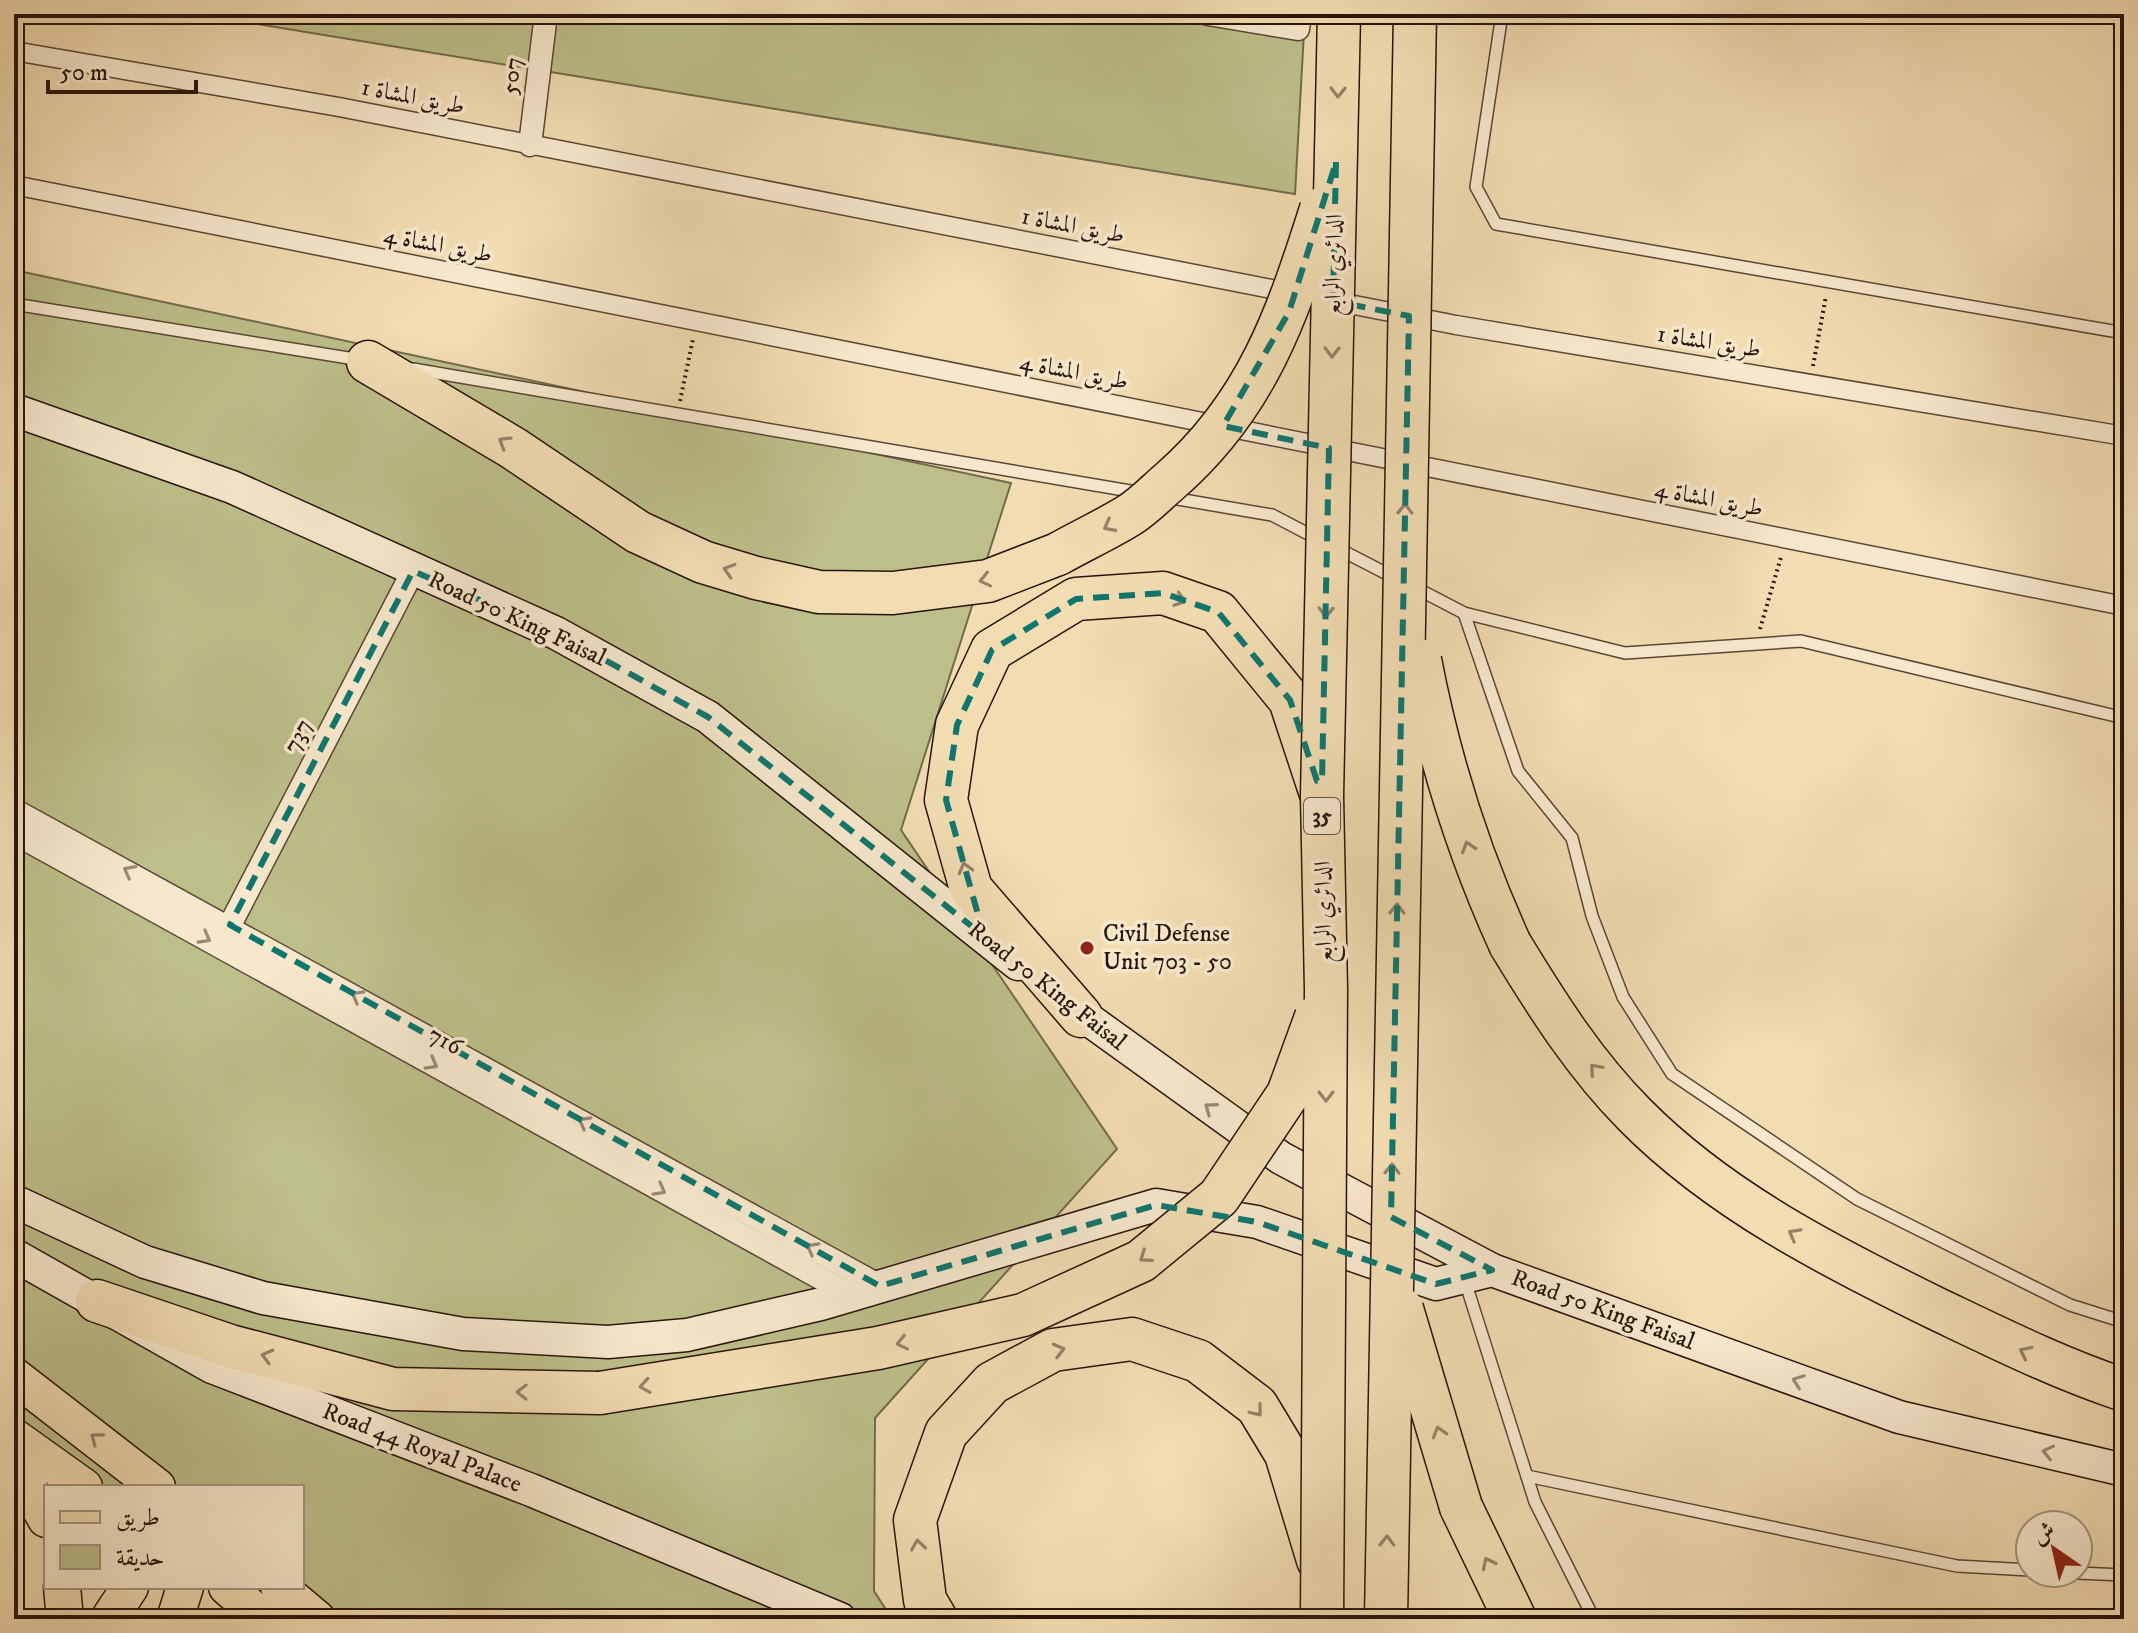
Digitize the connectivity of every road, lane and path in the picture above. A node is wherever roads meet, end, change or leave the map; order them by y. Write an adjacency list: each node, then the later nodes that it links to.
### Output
1 (546, 14): 8 (street, 507)
2 (1208, 14): 3 (street)
3 (1300, 14)
4 (1339, 14): 9 (highway, الدائري الرابع / 35, one-way to 9, bridge)
5 (1415, 14): 22 (highway, one-way to 5, bridge)
6 (1502, 14): 11 (lane)
7 (14, 51): 8 (street, طريق المشاة 1)
8 (530, 145): 16 (street, طريق المشاة 1)
9 (1336, 162): 15 (highway, one-way to 15, bridge); 27 (highway, الدائري الرابع / 35, one-way to 27, bridge)
10 (14, 185): 13 (street, طريق المشاة 4)
11 (1829, 281): 14 (lane); 16 (path)
12 (14, 304): 15 (lane)
13 (697, 321): 18 (path); 20 (street, طريق المشاة 4)
14 (2124, 333)
15 (368, 362): 18 (lane)
16 (1809, 383): 19 (street, طريق المشاة 1)
17 (14, 410): 21 (main road, Road 50 King Faisal)
18 (677, 414): 24 (lane)
19 (2124, 436)
20 (1786, 539): 23 (street, طريق المشاة 4); 25 (path)
21 (413, 571): 30 (street, 737); 32 (main road, Road 50 King Faisal)
22 (1404, 572): 35 (highway, one-way to 22, bridge); 41 (highway, one-way to 22, bridge)
23 (2124, 606)
24 (1464, 613): 25 (lane); 39 (lane)
25 (1756, 644): 26 (lane)
26 (2124, 718)
27 (1322, 796): 31 (highway, الدائري الرابع / 35, bridge); 32 (highway, one-way to 27)
28 (14, 810): 30 (street, one-way to 28)
29 (14, 833): 37 (street, 716, one-way to 37)
30 (230, 925): 37 (street, one-way to 30)
31 (1326, 990): 38 (highway, one-way to 38, bridge); 50 (highway, الدائري الرابع / 35, one-way to 50, bridge)
32 (1081, 1016): 36 (main road, Road 50 King Faisal, one-way to 32)
33 (14, 1201): 37 (main road)
34 (14, 1255): 38 (main road, Road 44 Royal Palace)
35 (1390, 1268): 66 (highway, one-way to 35, bridge); 67 (highway, one-way to 35, bridge)
36 (1478, 1273): 37 (main road); 44 (main road, Road 50 King Faisal, one-way to 36); 45 (lane)
37 (865, 1290)
38 (97, 1301): 63 (main road, Road 44 Royal Palace)
39 (2124, 1322)
40 (14, 1376): 47 (main road, one-way to 40)
41 (2124, 1390)
42 (14, 1437): 46 (main road)
43 (14, 1461): 48 (main road)
44 (2124, 1470)
45 (1527, 1476): 49 (lane); 68 (lane)
46 (81, 1485)
47 (154, 1485)
48 (44, 1515)
49 (2014, 1569)
50 (1323, 1573): 64 (highway, one-way to 50, bridge); 65 (highway, الدائري الرابع / 35, bridge)
51 (2094, 1574): 52 (lane)
52 (2124, 1575)
53 (62, 1589): 58 (main road)
54 (129, 1589): 59 (main road)
55 (184, 1589): 60 (main road)
56 (229, 1589): 61 (main road)
57 (281, 1589): 62 (main road)
58 (65, 1619)
59 (109, 1619)
60 (175, 1619)
61 (264, 1619)
62 (317, 1619)
63 (840, 1619)
64 (936, 1619)
65 (1322, 1619)
66 (1386, 1619)
67 (1515, 1619)
68 (1594, 1619)

